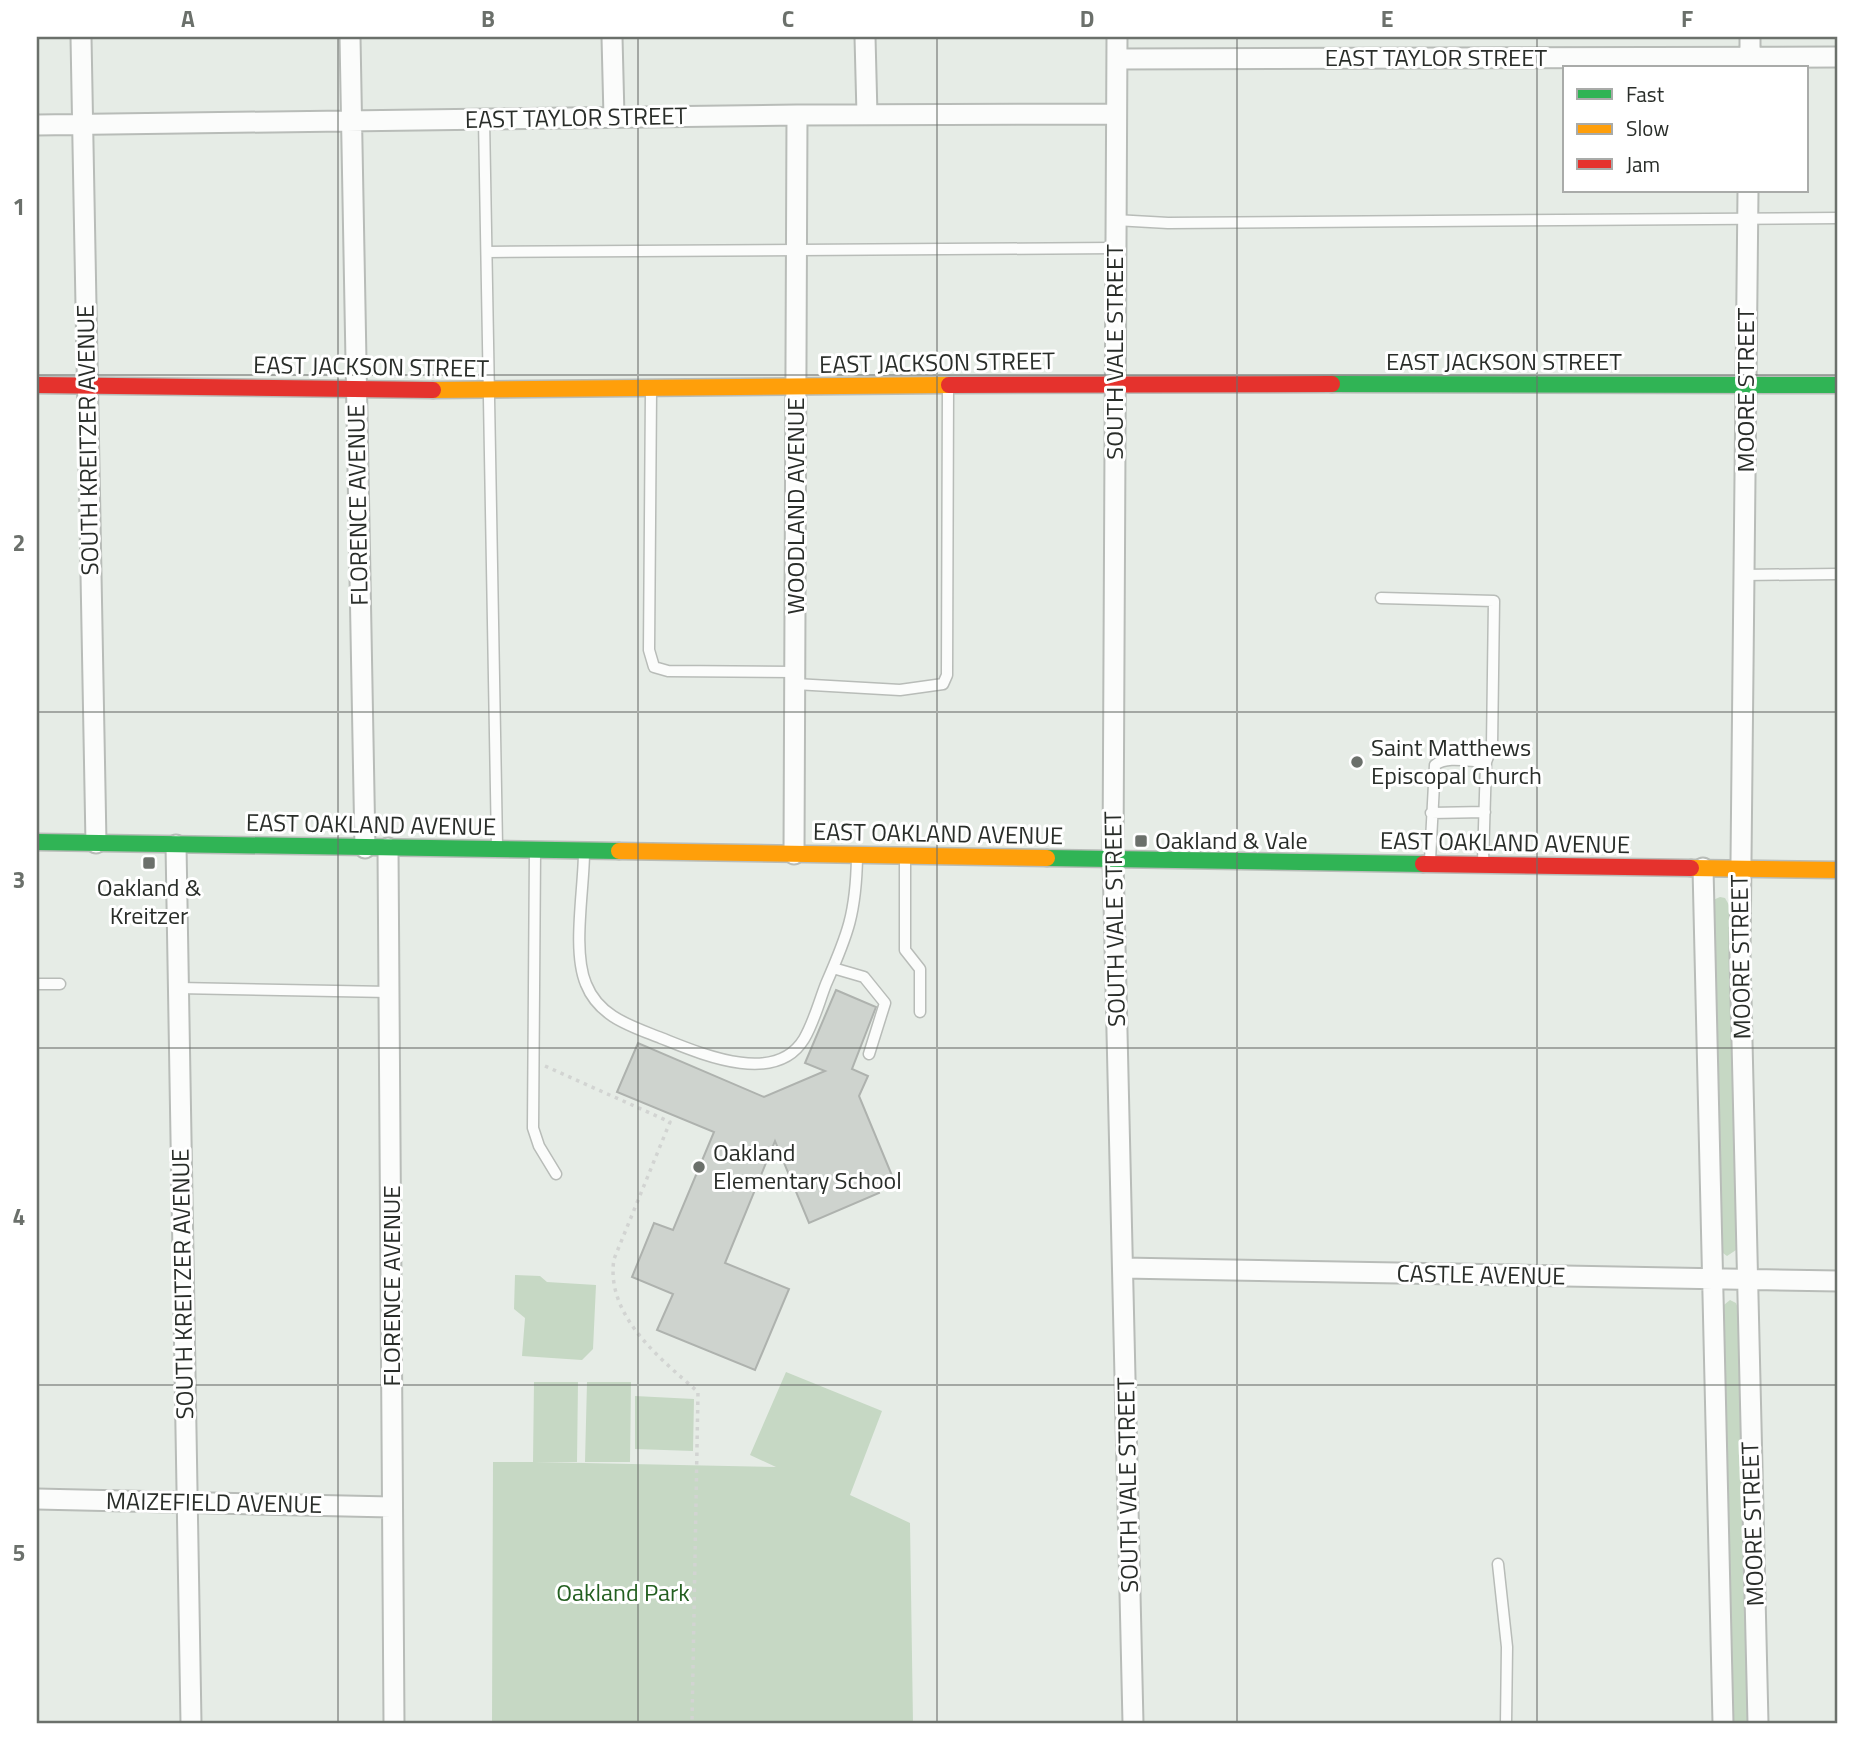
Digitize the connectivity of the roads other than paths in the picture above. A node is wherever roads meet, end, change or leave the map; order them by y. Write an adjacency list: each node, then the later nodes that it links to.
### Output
1 (81, 37): 17 (street, SOUTH KREITZER AVENUE)
2 (350, 37): 15 (street, FLORENCE AVENUE)
3 (612, 37): 13 (street)
4 (865, 37): 12 (street)
5 (1117, 37): 8 (street)
6 (1750, 37): 9 (street)
7 (1838, 57): 9 (street, EAST TAYLOR STREET)
8 (1118, 59): 9 (street, EAST TAYLOR STREET); 10 (street, SOUTH VALE STREET)
9 (1750, 63)
10 (1115, 114): 12 (street, EAST TAYLOR STREET); 21 (street, SOUTH VALE STREET)
11 (797, 115): 12 (street, EAST TAYLOR STREET); 13 (street, EAST TAYLOR STREET); 23 (street, WOODLAND AVENUE)
12 (867, 115)
13 (614, 117): 14 (street, EAST TAYLOR STREET)
14 (484, 119): 15 (street, EAST TAYLOR STREET); 24 (lane)
15 (352, 121): 17 (street, EAST TAYLOR STREET); 32 (street, FLORENCE AVENUE)
16 (37, 125): 17 (street, EAST TAYLOR STREET)
17 (83, 125): 29 (street, SOUTH KREITZER AVENUE)
18 (1748, 192): 19 (street, MOORE STREET)
19 (1748, 217): 20 (lane); 21 (lane); 30 (street, MOORE STREET)
20 (1838, 218)
21 (1115, 220): 22 (street, SOUTH VALE STREET)
22 (1115, 248): 23 (lane); 26 (street, SOUTH VALE STREET)
23 (798, 250): 24 (lane); 31 (street, WOODLAND AVENUE)
24 (487, 252): 34 (lane)
25 (947, 385): 26 (main road, EAST JACKSON STREET); 31 (main road, EAST JACKSON STREET); 38 (lane)
26 (1113, 385): 30 (main road, EAST JACKSON STREET); 53 (street, SOUTH VALE STREET)
27 (1838, 385): 30 (main road, EAST JACKSON STREET)
28 (37, 386): 29 (main road, EAST JACKSON STREET)
29 (87, 386): 32 (main road, EAST JACKSON STREET); 43 (street, SOUTH KREITZER AVENUE)
30 (1745, 386): 36 (street, MOORE STREET)
31 (797, 388): 33 (main road, EAST JACKSON STREET); 38 (street, WOODLAND AVENUE)
32 (355, 390): 34 (main road, EAST JACKSON STREET); 45 (street, FLORENCE AVENUE)
33 (651, 390): 34 (main road, EAST JACKSON STREET); 38 (lane)
34 (489, 391): 47 (lane)
35 (1838, 574): 36 (lane)
36 (1744, 575): 57 (street, MOORE STREET)
37 (1381, 598): 39 (lane)
38 (796, 678): 50 (street, WOODLAND AVENUE)
39 (1486, 762): 40 (lane); 41 (lane)
40 (1485, 812): 41 (lane); 55 (lane)
41 (1432, 814): 54 (lane)
42 (37, 842): 43 (main road, EAST OAKLAND AVENUE)
43 (96, 843): 44 (main road, EAST OAKLAND AVENUE)
44 (176, 845): 45 (main road, EAST OAKLAND AVENUE); 62 (street, SOUTH KREITZER AVENUE)
45 (365, 848): 46 (main road, EAST OAKLAND AVENUE)
46 (388, 848): 47 (main road, EAST OAKLAND AVENUE); 63 (street, FLORENCE AVENUE)
47 (497, 850): 48 (main road, EAST OAKLAND AVENUE)
48 (535, 850): 49 (main road, EAST OAKLAND AVENUE); 66 (lane)
49 (584, 851): 50 (main road, EAST OAKLAND AVENUE); 59 (lane)
50 (794, 855): 51 (main road, EAST OAKLAND AVENUE)
51 (857, 856): 52 (main road, EAST OAKLAND AVENUE); 59 (lane)
52 (905, 856): 53 (main road, EAST OAKLAND AVENUE); 64 (lane)
53 (1113, 859): 54 (main road, EAST OAKLAND AVENUE); 67 (street, SOUTH VALE STREET)
54 (1430, 864): 55 (main road, EAST OAKLAND AVENUE)
55 (1483, 865): 56 (main road, EAST OAKLAND AVENUE)
56 (1703, 868): 57 (main road, EAST OAKLAND AVENUE); 68 (street, MOORE STREET)
57 (1740, 869): 58 (main road, EAST OAKLAND AVENUE); 69 (street, MOORE STREET)
58 (1838, 870)
59 (833, 968): 65 (lane)
60 (37, 984): 61 (lane)
61 (60, 984)
62 (178, 988): 63 (lane); 72 (street, SOUTH KREITZER AVENUE)
63 (389, 992): 73 (street, FLORENCE AVENUE)
64 (920, 1012)
65 (869, 1054)
66 (556, 1174)
67 (1123, 1268): 68 (street, CASTLE AVENUE); 77 (street, SOUTH VALE STREET)
68 (1711, 1277): 69 (street, CASTLE AVENUE); 79 (street, MOORE STREET)
69 (1750, 1279): 70 (street, CASTLE AVENUE); 80 (street, MOORE STREET)
70 (1838, 1282)
71 (37, 1499): 72 (street, MAIZEFIELD AVENUE)
72 (188, 1502): 73 (street, MAIZEFIELD AVENUE); 75 (street, SOUTH KREITZER AVENUE)
73 (391, 1507): 76 (street, FLORENCE AVENUE)
74 (1498, 1564): 78 (lane)
75 (191, 1723)
76 (394, 1723)
77 (1133, 1723)
78 (1506, 1723)
79 (1723, 1723)
80 (1758, 1723)

